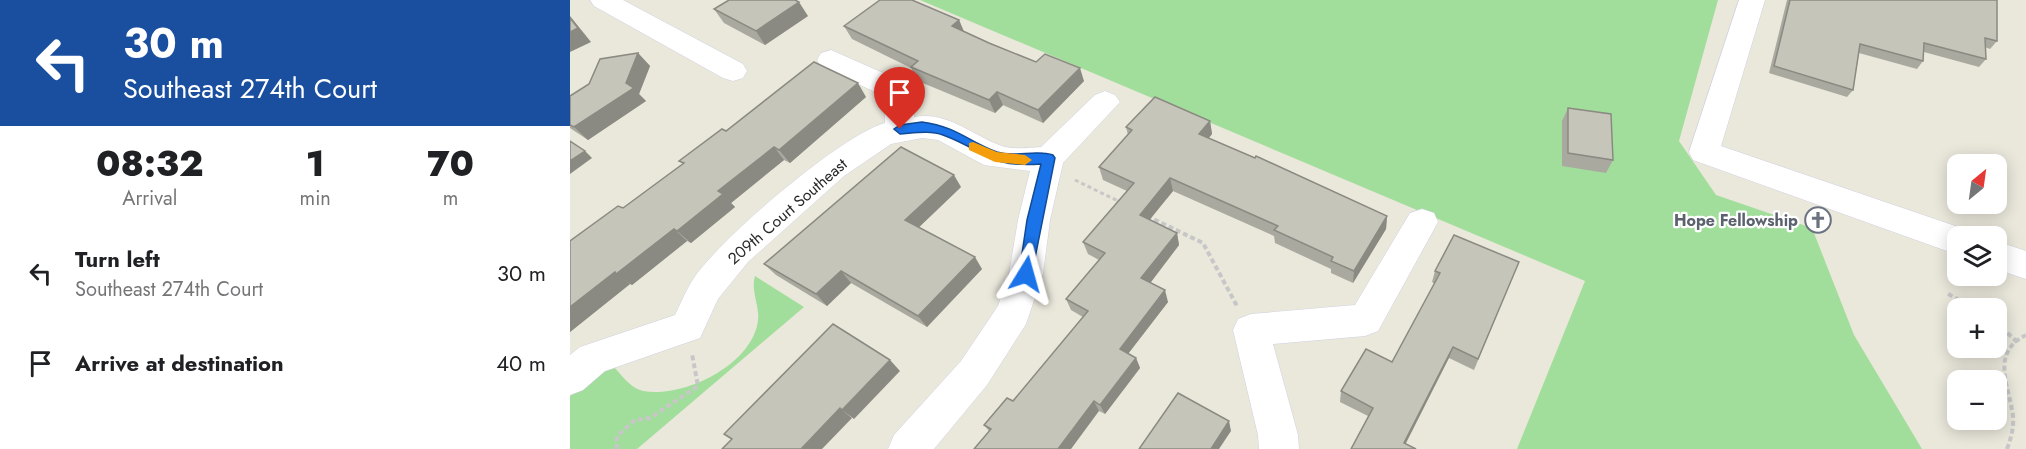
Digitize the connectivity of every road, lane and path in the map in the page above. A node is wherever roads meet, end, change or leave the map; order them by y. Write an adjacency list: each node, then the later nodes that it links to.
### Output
1 (603, 0): 4 (street)
2 (1752, 0): 11 (street)
3 (831, 60): 6 (street)
4 (733, 71)
5 (1106, 102): 7 (street)
6 (900, 129): 7 (street); 16 (street, 209th Court Southeast)
7 (1048, 162): 8 (path); 23 (street)
8 (1130, 207)
9 (1140, 212): 17 (path)
10 (1422, 222): 17 (street)
11 (1947, 237)
12 (2007, 259): 13 (street)
13 (2026, 265)
14 (1948, 294): 15 (path)
15 (1955, 298)
16 (687, 327): 21 (street); 22 (path)
17 (1251, 330): 24 (street)
18 (2007, 332): 20 (path)
19 (2026, 335): 20 (path)
20 (2017, 342): 25 (path)
21 (570, 378)
22 (617, 449)
23 (908, 449)
24 (1279, 449)
25 (2007, 449)

